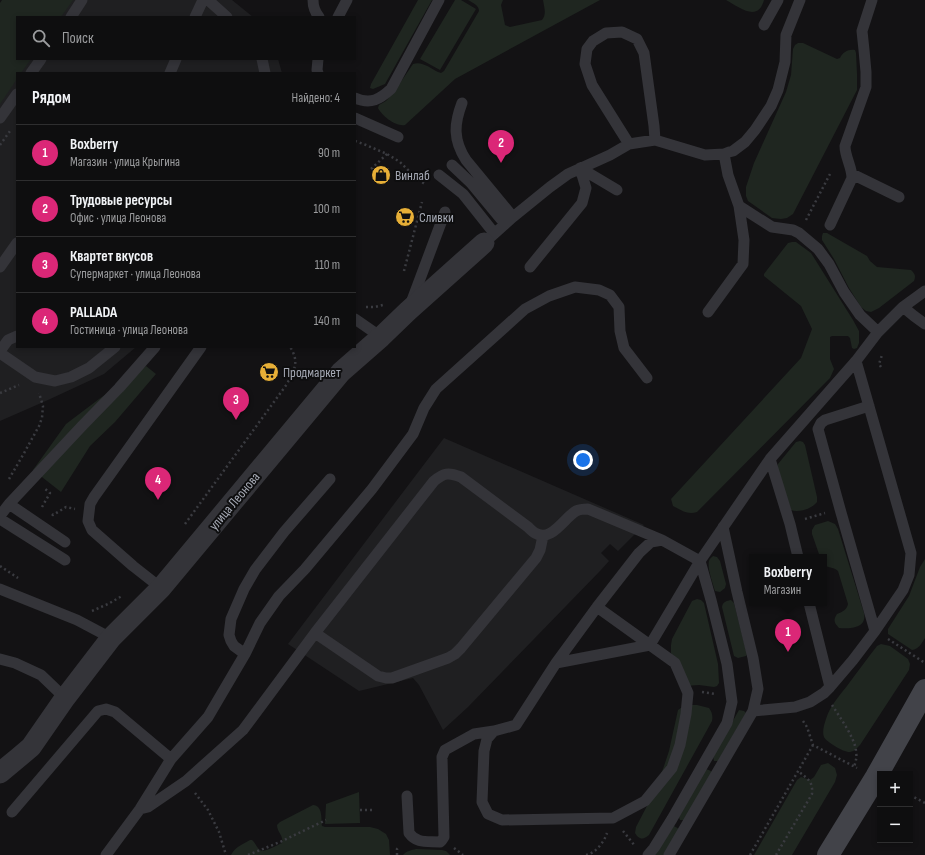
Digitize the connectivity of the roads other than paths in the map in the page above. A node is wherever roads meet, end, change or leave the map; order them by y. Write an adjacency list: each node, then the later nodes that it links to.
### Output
1 (82, 0): 10 (lane)
2 (203, 0): 11 (lane)
3 (208, 0): 12 (lane)
4 (313, 0): 13 (lane)
5 (347, 0): 14 (lane)
6 (439, 0): 25 (lane)
7 (778, 0): 15 (lane)
8 (800, 0): 32 (lane)
9 (872, 0): 35 (lane)
10 (71, 16)
11 (195, 16)
12 (226, 16)
13 (318, 16)
14 (339, 16)
15 (764, 24)
16 (40, 60): 20 (lane)
17 (176, 60): 21 (lane)
18 (262, 60): 22 (lane)
19 (318, 60): 23 (lane)
20 (32, 72)
21 (170, 72)
22 (265, 72)
23 (318, 72)
24 (16, 95): 27 (lane)
25 (356, 99)
26 (462, 103): 41 (lane)
27 (0, 118)
28 (356, 118): 29 (lane)
29 (398, 137)
30 (655, 140): 31 (lane); 31 (lane); 32 (lane)
31 (629, 144): 34 (lane)
32 (724, 154): 39 (lane)
33 (452, 165): 41 (lane)
34 (580, 168): 37 (lane); 41 (lane); 46 (lane)
35 (852, 174): 38 (lane); 42 (lane)
36 (439, 175): 43 (lane)
37 (617, 190)
38 (899, 197)
39 (739, 206): 50 (lane); 53 (lane)
40 (445, 212): 49 (lane)
41 (509, 220): 43 (lane)
42 (830, 225)
43 (489, 238): 49 (street, улица Леонова)
44 (16, 244): 45 (lane)
45 (0, 267)
46 (530, 267)
47 (925, 292): 48 (lane)
48 (903, 307): 52 (lane); 53 (lane)
49 (408, 311): 55 (street, улица Леонова)
50 (708, 312)
51 (356, 320): 55 (lane)
52 (925, 324)
53 (878, 332): 60 (lane)
54 (16, 336): 59 (lane)
55 (381, 337): 74 (street, улица Леонова)
56 (114, 348): 59 (lane)
57 (154, 348): 65 (lane)
58 (200, 348): 74 (lane)
59 (0, 352)
60 (856, 361): 62 (lane); 63 (lane)
61 (647, 378): 82 (lane)
62 (869, 406): 79 (lane); 79 (lane)
63 (770, 459): 67 (lane); 71 (lane)
64 (330, 479): 82 (lane)
65 (9, 504): 66 (lane); 70 (lane)
66 (0, 517): 72 (lane)
67 (723, 527): 73 (lane); 88 (lane)
68 (543, 536): 69 (lane); 78 (lane); 78 (lane)
69 (662, 540): 73 (lane); 77 (lane)
70 (65, 542)
71 (797, 554)
72 (65, 560)
73 (700, 561): 81 (lane); 96 (lane)
74 (153, 583): 80 (street, улица Леонова)
75 (0, 589): 80 (lane)
76 (810, 606): 85 (lane)
77 (597, 607): 81 (lane); 84 (lane)
78 (315, 633): 93 (lane)
79 (879, 633): 85 (lane)
80 (111, 638): 87 (street, улица Леонова)
81 (650, 645): 84 (lane); 89 (lane)
82 (245, 654): 90 (lane)
83 (0, 659): 87 (lane)
84 (556, 663): 89 (lane)
85 (827, 690): 88 (lane)
86 (925, 690): 98 (main road)
87 (65, 698): 91 (street, улица Леонова)
88 (753, 711): 97 (lane)
89 (494, 731): 92 (lane)
90 (171, 759): 93 (lane); 94 (lane)
91 (0, 773)
92 (407, 796)
93 (140, 809): 95 (lane)
94 (12, 812)
95 (106, 855)
96 (648, 855)
97 (668, 855)
98 (828, 855)

